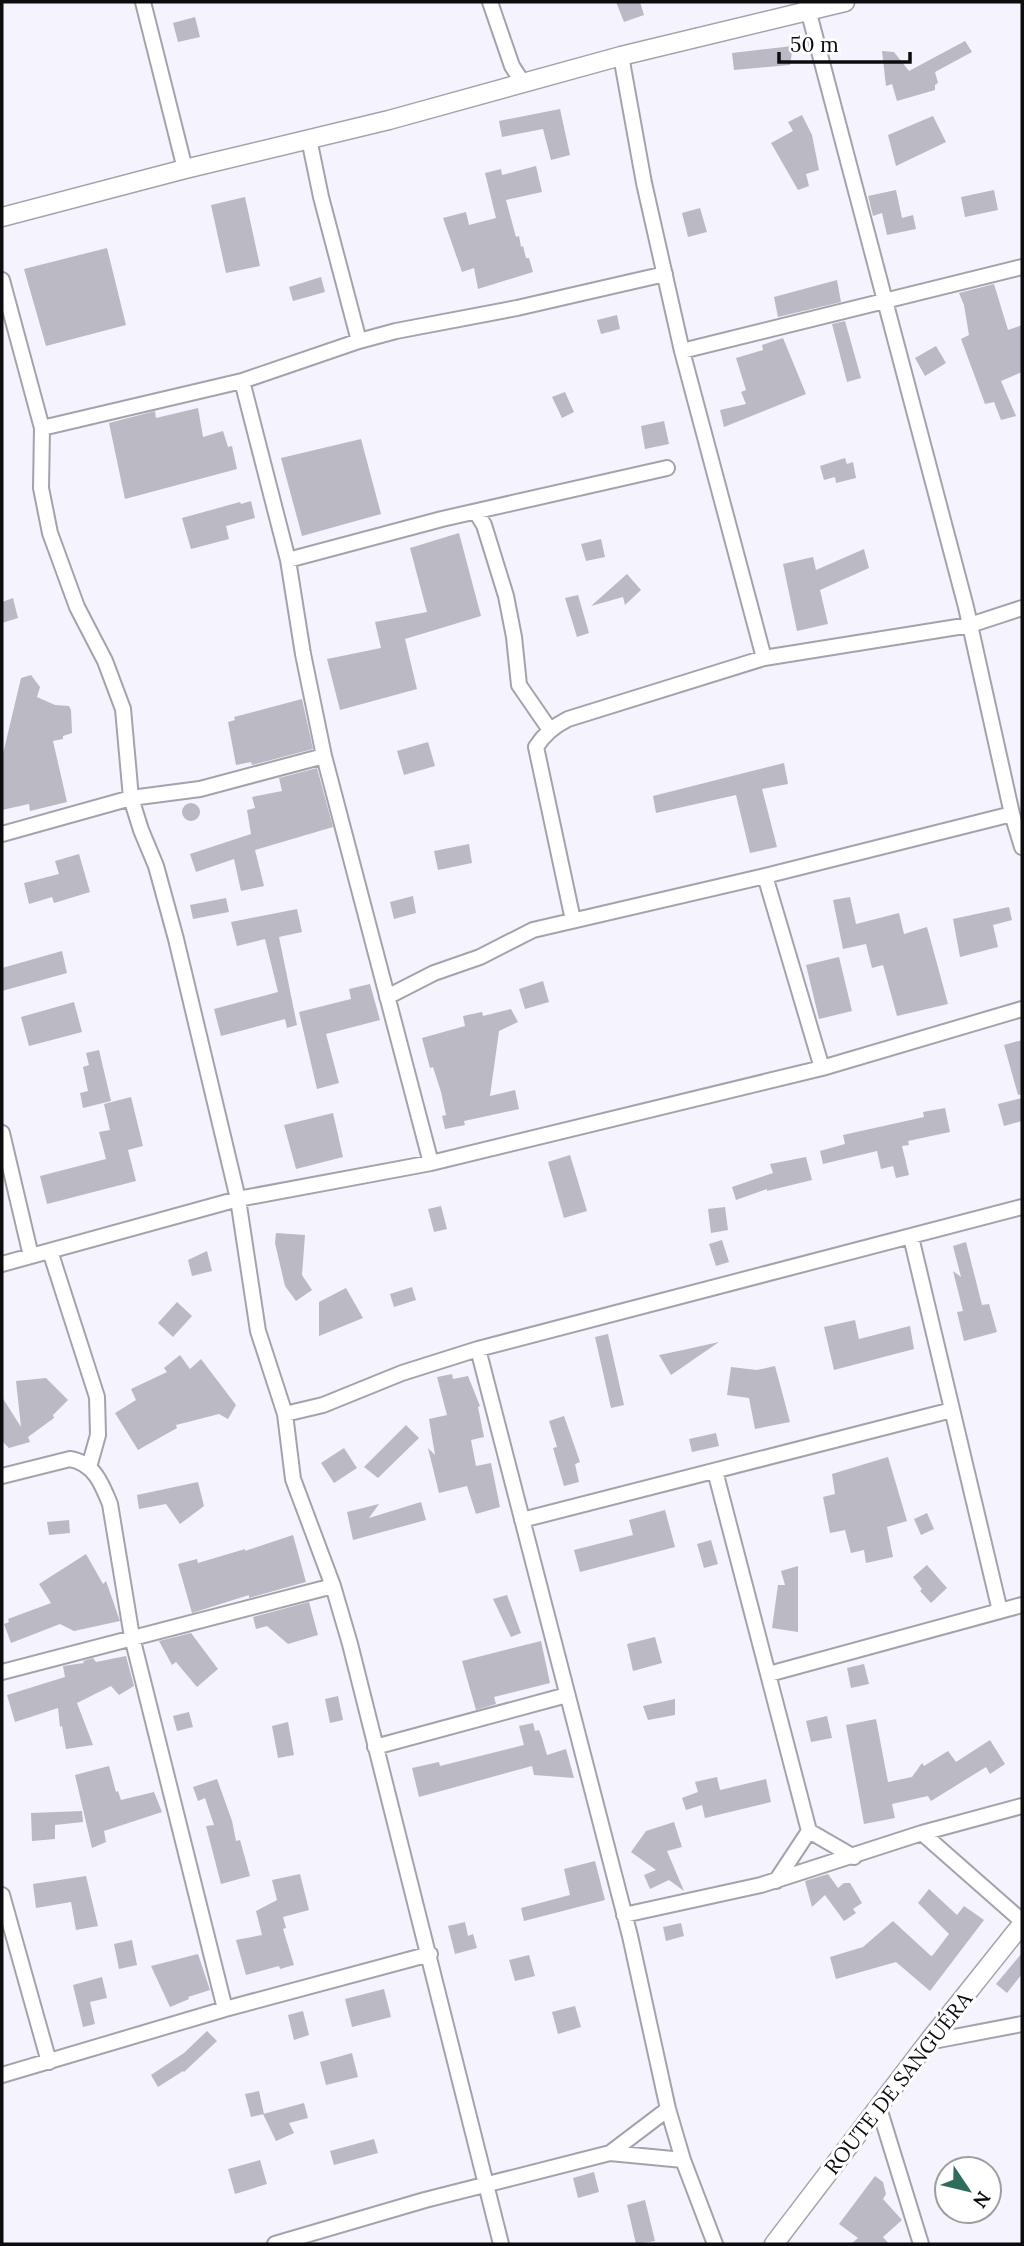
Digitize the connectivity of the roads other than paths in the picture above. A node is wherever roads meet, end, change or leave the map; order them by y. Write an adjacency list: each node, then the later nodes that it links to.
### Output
1 (143, 2): 8 (street)
2 (489, 2): 6 (street)
3 (845, 2): 4 (street)
4 (807, 6): 5 (street); 13 (street)
5 (621, 56): 6 (street); 11 (street)
6 (523, 83): 7 (street)
7 (309, 139): 8 (street); 14 (street)
8 (185, 169): 9 (street)
9 (2, 218)
10 (1022, 267): 13 (street)
11 (665, 274): 14 (street); 15 (street)
12 (2, 280): 17 (street)
13 (886, 299): 15 (street); 22 (street)
14 (359, 341): 16 (street)
15 (682, 351): 23 (street)
16 (242, 381): 17 (street); 20 (street)
17 (42, 428): 26 (street)
18 (667, 468): 19 (street)
19 (476, 512): 20 (street); 24 (street)
20 (288, 560): 25 (street)
21 (1022, 608): 22 (street)
22 (970, 625): 23 (street); 27 (street)
23 (764, 658): 24 (street)
24 (550, 730): 31 (street)
25 (324, 756): 26 (street); 32 (street)
26 (131, 798): 28 (street); 37 (street)
27 (1012, 814): 29 (street); 30 (street)
28 (2, 834)
29 (1022, 847)
30 (765, 876): 31 (street); 34 (street)
31 (573, 920): 32 (street)
32 (387, 997): 36 (street)
33 (1022, 1009): 34 (street)
34 (822, 1068): 36 (street)
35 (2, 1133): 41 (street)
36 (431, 1163): 37 (street)
37 (238, 1199): 40 (street); 45 (street)
38 (1022, 1208): 39 (street)
39 (911, 1237): 43 (street); 44 (street)
40 (50, 1251): 41 (street); 46 (street)
41 (31, 1256): 42 (street)
42 (2, 1264)
43 (478, 1349): 45 (street); 49 (street)
44 (952, 1410): 47 (street); 52 (street)
45 (285, 1414): 50 (street)
46 (89, 1466): 48 (street); 53 (street)
47 (715, 1471): 49 (street); 55 (street)
48 (2, 1476)
49 (522, 1520): 56 (street)
50 (333, 1586): 53 (street); 57 (street)
51 (1022, 1605): 52 (street)
52 (1000, 1611): 55 (street)
53 (132, 1637): 54 (street); 67 (street)
54 (2, 1672)
55 (769, 1674): 59 (street)
56 (567, 1695): 57 (street); 64 (street)
57 (375, 1746): 66 (street)
58 (1022, 1806): 60 (street)
59 (809, 1830): 61 (street); 62 (street)
60 (922, 1833): 61 (street); 65 (street)
61 (854, 1857): 62 (street)
62 (776, 1881): 64 (street)
63 (2, 1895): 70 (street)
64 (624, 1915): 73 (street)
65 (1022, 1922): 69 (street, ROUTE DE SANGUÉRA)
66 (430, 1954): 67 (street); 76 (street)
67 (225, 2009): 70 (street)
68 (1022, 2024): 69 (street)
69 (928, 2042): 72 (street, ROUTE DE SANGUÉRA)
70 (49, 2062): 71 (street)
71 (2, 2075)
72 (879, 2108): 80 (street, ROUTE DE SANGUÉRA); 81 (street)
73 (668, 2109): 74 (street); 75 (street)
74 (610, 2152): 75 (street); 76 (street)
75 (683, 2160): 79 (street)
76 (486, 2184): 77 (street); 78 (street)
77 (275, 2244)
78 (501, 2244)
79 (715, 2244)
80 (774, 2244)
81 (921, 2244)

